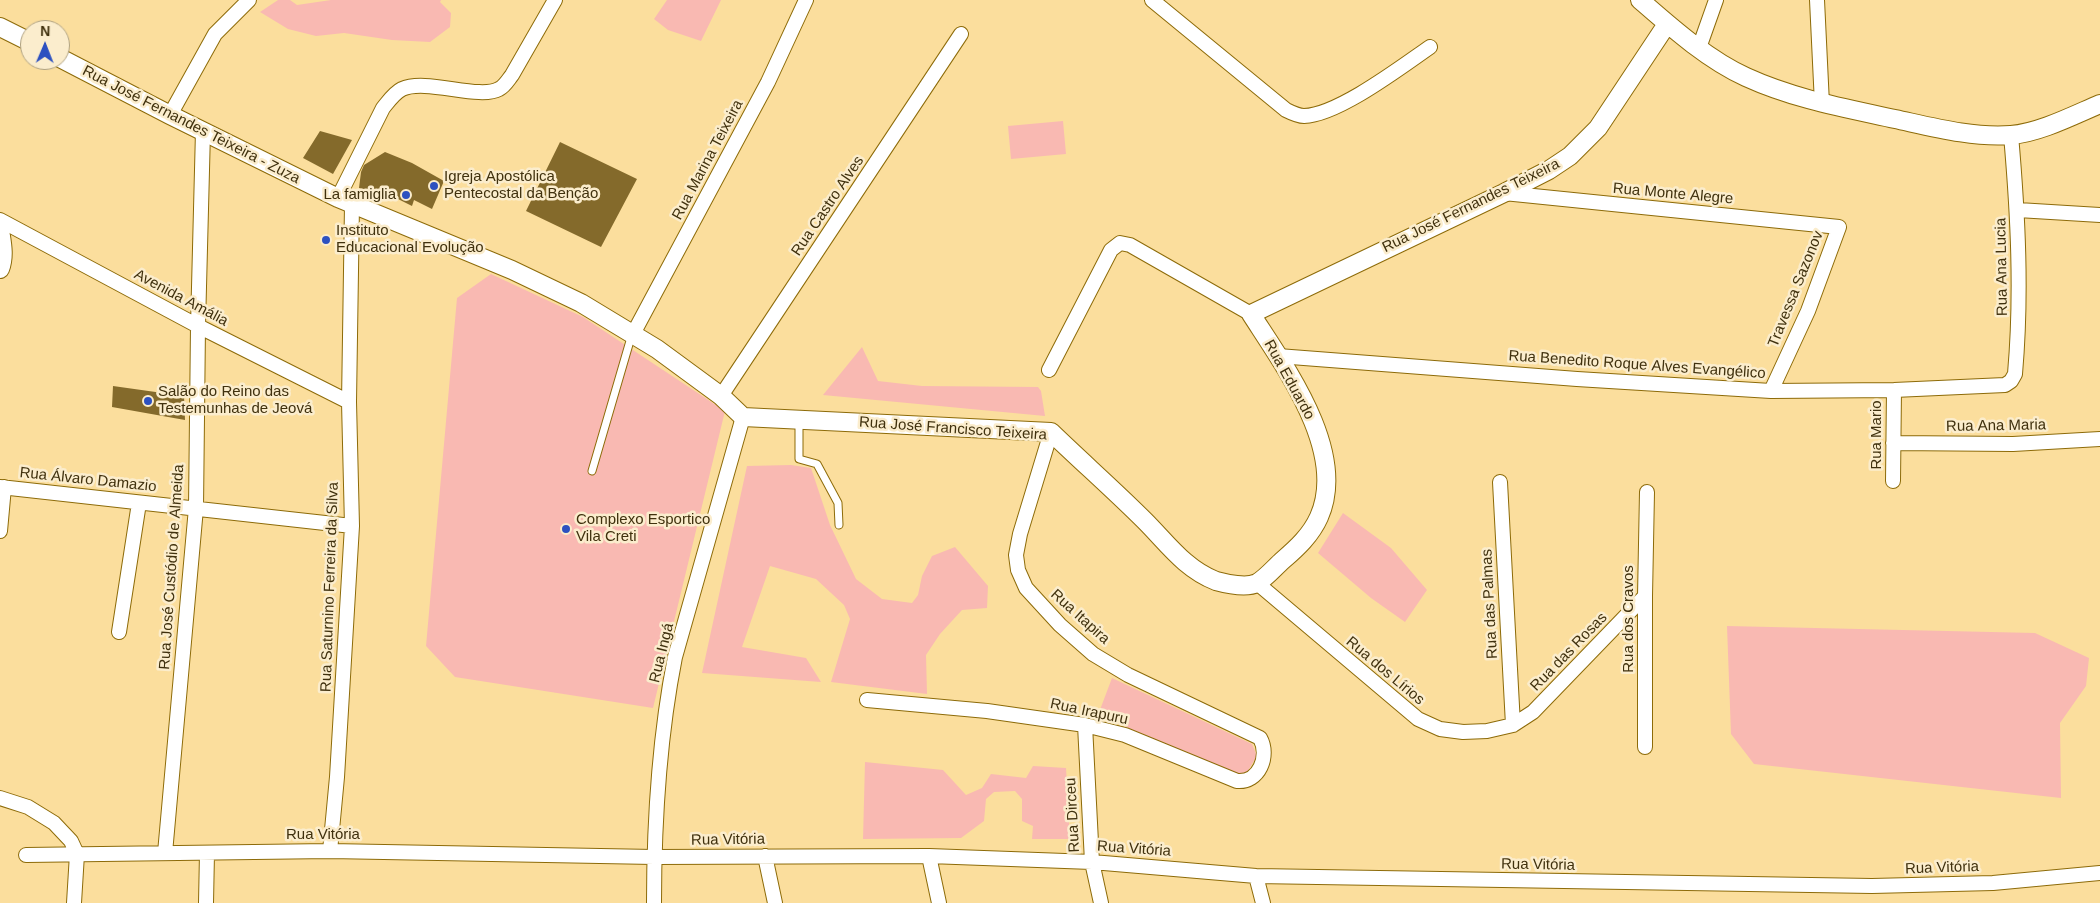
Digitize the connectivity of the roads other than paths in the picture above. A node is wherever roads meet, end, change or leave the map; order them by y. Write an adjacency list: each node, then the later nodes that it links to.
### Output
1 (249, 0): 17 (street)
2 (555, 0): 21 (street)
3 (806, 0): 30 (street, Rua Marina Teixeira)
4 (1152, 0): 12 (street)
5 (1640, 0): 8 (street)
6 (1716, 0): 13 (street)
7 (1817, 0): 15 (street)
8 (1667, 24): 13 (street); 20 (street, Rua José Fernandes Teixeira)
9 (0, 27): 11 (street)
10 (961, 34): 36 (street, Rua Castro Alves)
11 (20, 37)
12 (1430, 47)
13 (1699, 48): 15 (street)
14 (70, 63): 17 (street, Rua José Fernandes Teixeira - Zuza)
15 (1822, 104): 19 (street)
16 (2100, 104): 19 (street)
17 (170, 116): 18 (street, Rua José Fernandes Teixeira - Zuza)
18 (204, 132): 21 (street, Rua José Fernandes Teixeira - Zuza); 29 (street, Rua José Custódio de Almeida)
19 (2011, 135): 22 (street, Rua Ana Lucia)
20 (1504, 193): 25 (street, Rua Monte Alegre); 28 (street, Rua José Fernandes Teixeira)
21 (345, 201): 30 (street, Rua José Fernandes Teixeira - Zuza); 37 (street, Rua Saturnino Ferreira da Silva)
22 (2018, 210): 23 (street); 33 (street, Rua Ana Lucia)
23 (2100, 215)
24 (0, 220): 29 (street, Avenida Amália)
25 (1839, 227): 34 (street, Travessa Sazonov)
26 (0, 230): 27 (street)
27 (0, 269)
28 (1251, 314): 31 (street, Rua Eduardo); 32 (street, Rua Eduardo)
29 (198, 326): 37 (street, Avenida Amália); 49 (street, Rua José Custódio de Almeida)
30 (633, 334): 36 (street, Rua José Fernandes Teixeira - Zuza); 43 (lane)
31 (1278, 356): 34 (street, Rua Benedito Roque Alves Evangélico); 53 (street, Rua Eduardo)
32 (1049, 370)
33 (1996, 387): 35 (street, Rua Benedito Roque Alves Evangélico)
34 (1771, 390): 35 (street, Rua Benedito Roque Alves Evangélico)
35 (1894, 390): 42 (street, Rua Mario)
36 (721, 396): 38 (street, Rua José Fernandes Teixeira - Zuza)
37 (349, 402): 51 (street, Rua Saturnino Ferreira da Silva)
38 (742, 417): 39 (street, Rua José Francisco Teixeira); 69 (street, Rua Ingá)
39 (799, 420): 40 (street, Rua José Francisco Teixeira); 50 (lane)
40 (1051, 432): 53 (street, Rua José Francisco Teixeira); 59 (street, Rua Itapira)
41 (2100, 439): 42 (street, Rua Ana Maria)
42 (1893, 443): 44 (street, Rua Mario)
43 (592, 471)
44 (1893, 481)
45 (1500, 482): 58 (street, Rua das Palmas)
46 (2, 487): 48 (street, Rua Álvaro Damazio); 52 (street)
47 (1648, 492): 54 (street, Rua dos Cravos)
48 (139, 503): 49 (street, Rua Álvaro Damazio); 55 (street)
49 (196, 508): 51 (street, Rua Álvaro Damazio); 63 (street, Rua José Custódio de Almeida)
50 (839, 525)
51 (352, 526): 62 (street, Rua Saturnino Ferreira da Silva)
52 (0, 531)
53 (1257, 583): 58 (street, Rua dos Lírios)
54 (1645, 596): 58 (street, Rua das Rosas); 60 (street, Rua dos Cravos)
55 (119, 632)
56 (867, 700): 57 (street, Rua Irapuru)
57 (1085, 725): 59 (street, Rua Irapuru); 70 (street, Rua Dirceu)
58 (1513, 725)
59 (1260, 738)
60 (1645, 747)
61 (0, 798): 65 (street)
62 (330, 851): 64 (street, Rua Vitória); 69 (street, Rua Vitória)
63 (165, 853): 64 (street, Rua Vitória); 65 (street, Rua Vitória)
64 (207, 853): 74 (street)
65 (76, 854): 66 (street, Rua Vitória); 73 (street)
66 (26, 856)
67 (765, 856): 68 (street, Rua Vitória); 69 (street, Rua Vitória); 76 (street)
68 (929, 856): 70 (street, Rua Vitória); 77 (street)
69 (654, 857): 75 (street, Rua Ingá)
70 (1092, 862): 72 (street, Rua Vitória); 78 (street, Rua Dirceu)
71 (2100, 873): 72 (street, Rua Vitória)
72 (1256, 876): 79 (street)
73 (74, 903)
74 (206, 903)
75 (654, 903)
76 (775, 903)
77 (939, 903)
78 (1100, 903)
79 (1263, 903)

